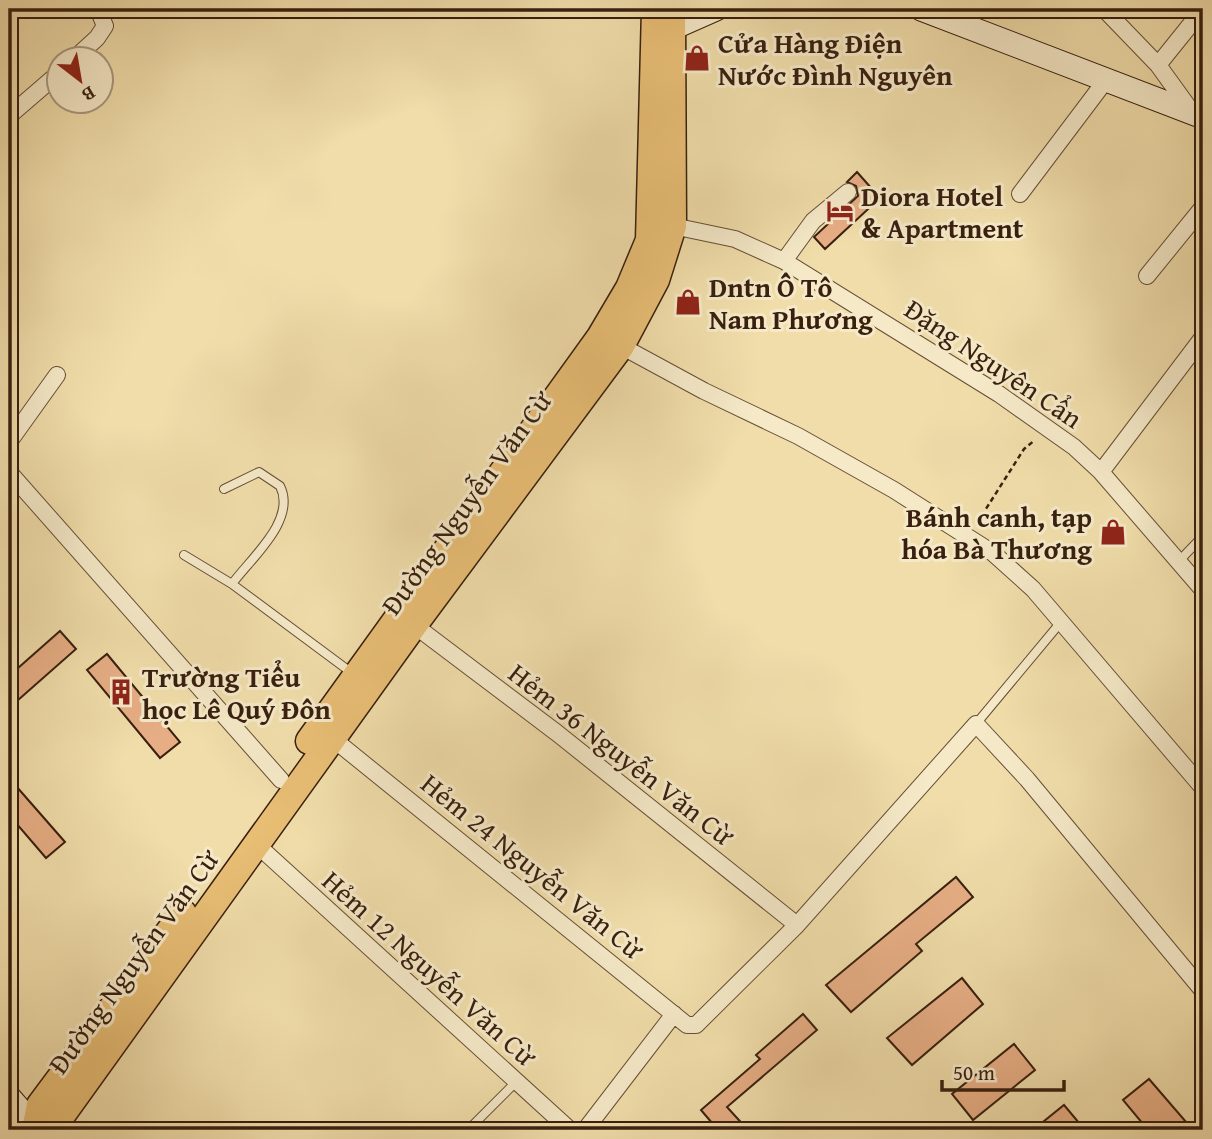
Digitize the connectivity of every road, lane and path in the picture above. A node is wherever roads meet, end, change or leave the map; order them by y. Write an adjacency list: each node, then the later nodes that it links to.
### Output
1 (98, 9): 8 (street)
2 (655, 9): 24 (main road, Đường Nguyễn Văn Cừ)
3 (716, 9): 7 (street)
4 (921, 9): 10 (street)
5 (1104, 9): 9 (street)
6 (1203, 9): 9 (street)
7 (673, 19): 17 (main road, Đường Nguyễn Văn Cừ)
8 (88, 46)
9 (1157, 65): 12 (street)
10 (1105, 80): 12 (street); 15 (street)
11 (46, 84): 13 (street)
12 (1198, 115)
13 (9, 116)
14 (848, 192): 18 (street)
15 (1020, 194)
16 (1203, 207): 19 (street)
17 (673, 226): 18 (street, Đặng Nguyên Cẩn); 21 (main road, Đường Nguyễn Văn Cừ)
18 (784, 261): 23 (street, Đặng Nguyên Cẩn)
19 (1147, 276)
20 (1203, 337): 26 (street)
21 (621, 346): 24 (main road, Đường Nguyễn Văn Cừ); 29 (street)
22 (57, 375): 25 (street)
23 (1049, 430): 26 (street, Đặng Nguyên Cẩn); 29 (path)
24 (542, 435): 36 (main road, Đường Nguyễn Văn Cừ); 37 (main road, Đường Nguyễn Văn Cừ)
25 (9, 442)
26 (1101, 471): 32 (street, Đặng Nguyên Cẩn)
27 (9, 472): 40 (street)
28 (224, 489): 33 (lane)
29 (968, 536): 35 (street)
30 (1203, 536): 32 (lane)
31 (184, 555): 33 (lane)
32 (1179, 561): 34 (street, Đặng Nguyên Cẩn)
33 (232, 584): 37 (lane)
34 (1203, 590)
35 (1062, 622): 38 (lane); 41 (street)
36 (414, 625): 39 (main road, Đường Nguyễn Văn Cừ); 43 (street, Hẻm 36 Nguyễn Văn Cừ)
37 (355, 675): 40 (main road, Đường Nguyễn Văn Cừ)
38 (976, 724): 43 (street); 44 (street)
39 (332, 738): 40 (main road, Đường Nguyễn Văn Cừ); 45 (street, Hẻm 24 Nguyễn Văn Cừ)
40 (288, 785): 42 (main road, Đường Nguyễn Văn Cừ); 48 (main road, Đường Nguyễn Văn Cừ)
41 (1203, 788)
42 (256, 844): 46 (street, Hẻm 12 Nguyễn Văn Cừ); 48 (main road, Đường Nguyễn Văn Cừ)
43 (797, 925): 45 (street, Hẻm 24 Nguyễn Văn Cừ)
44 (1203, 991)
45 (674, 1014): 51 (street)
46 (516, 1082): 49 (lane); 50 (street, Hẻm 12 Nguyễn Văn Cừ)
47 (9, 1097): 48 (street)
48 (36, 1130)
49 (468, 1130)
50 (569, 1130)
51 (585, 1130)

